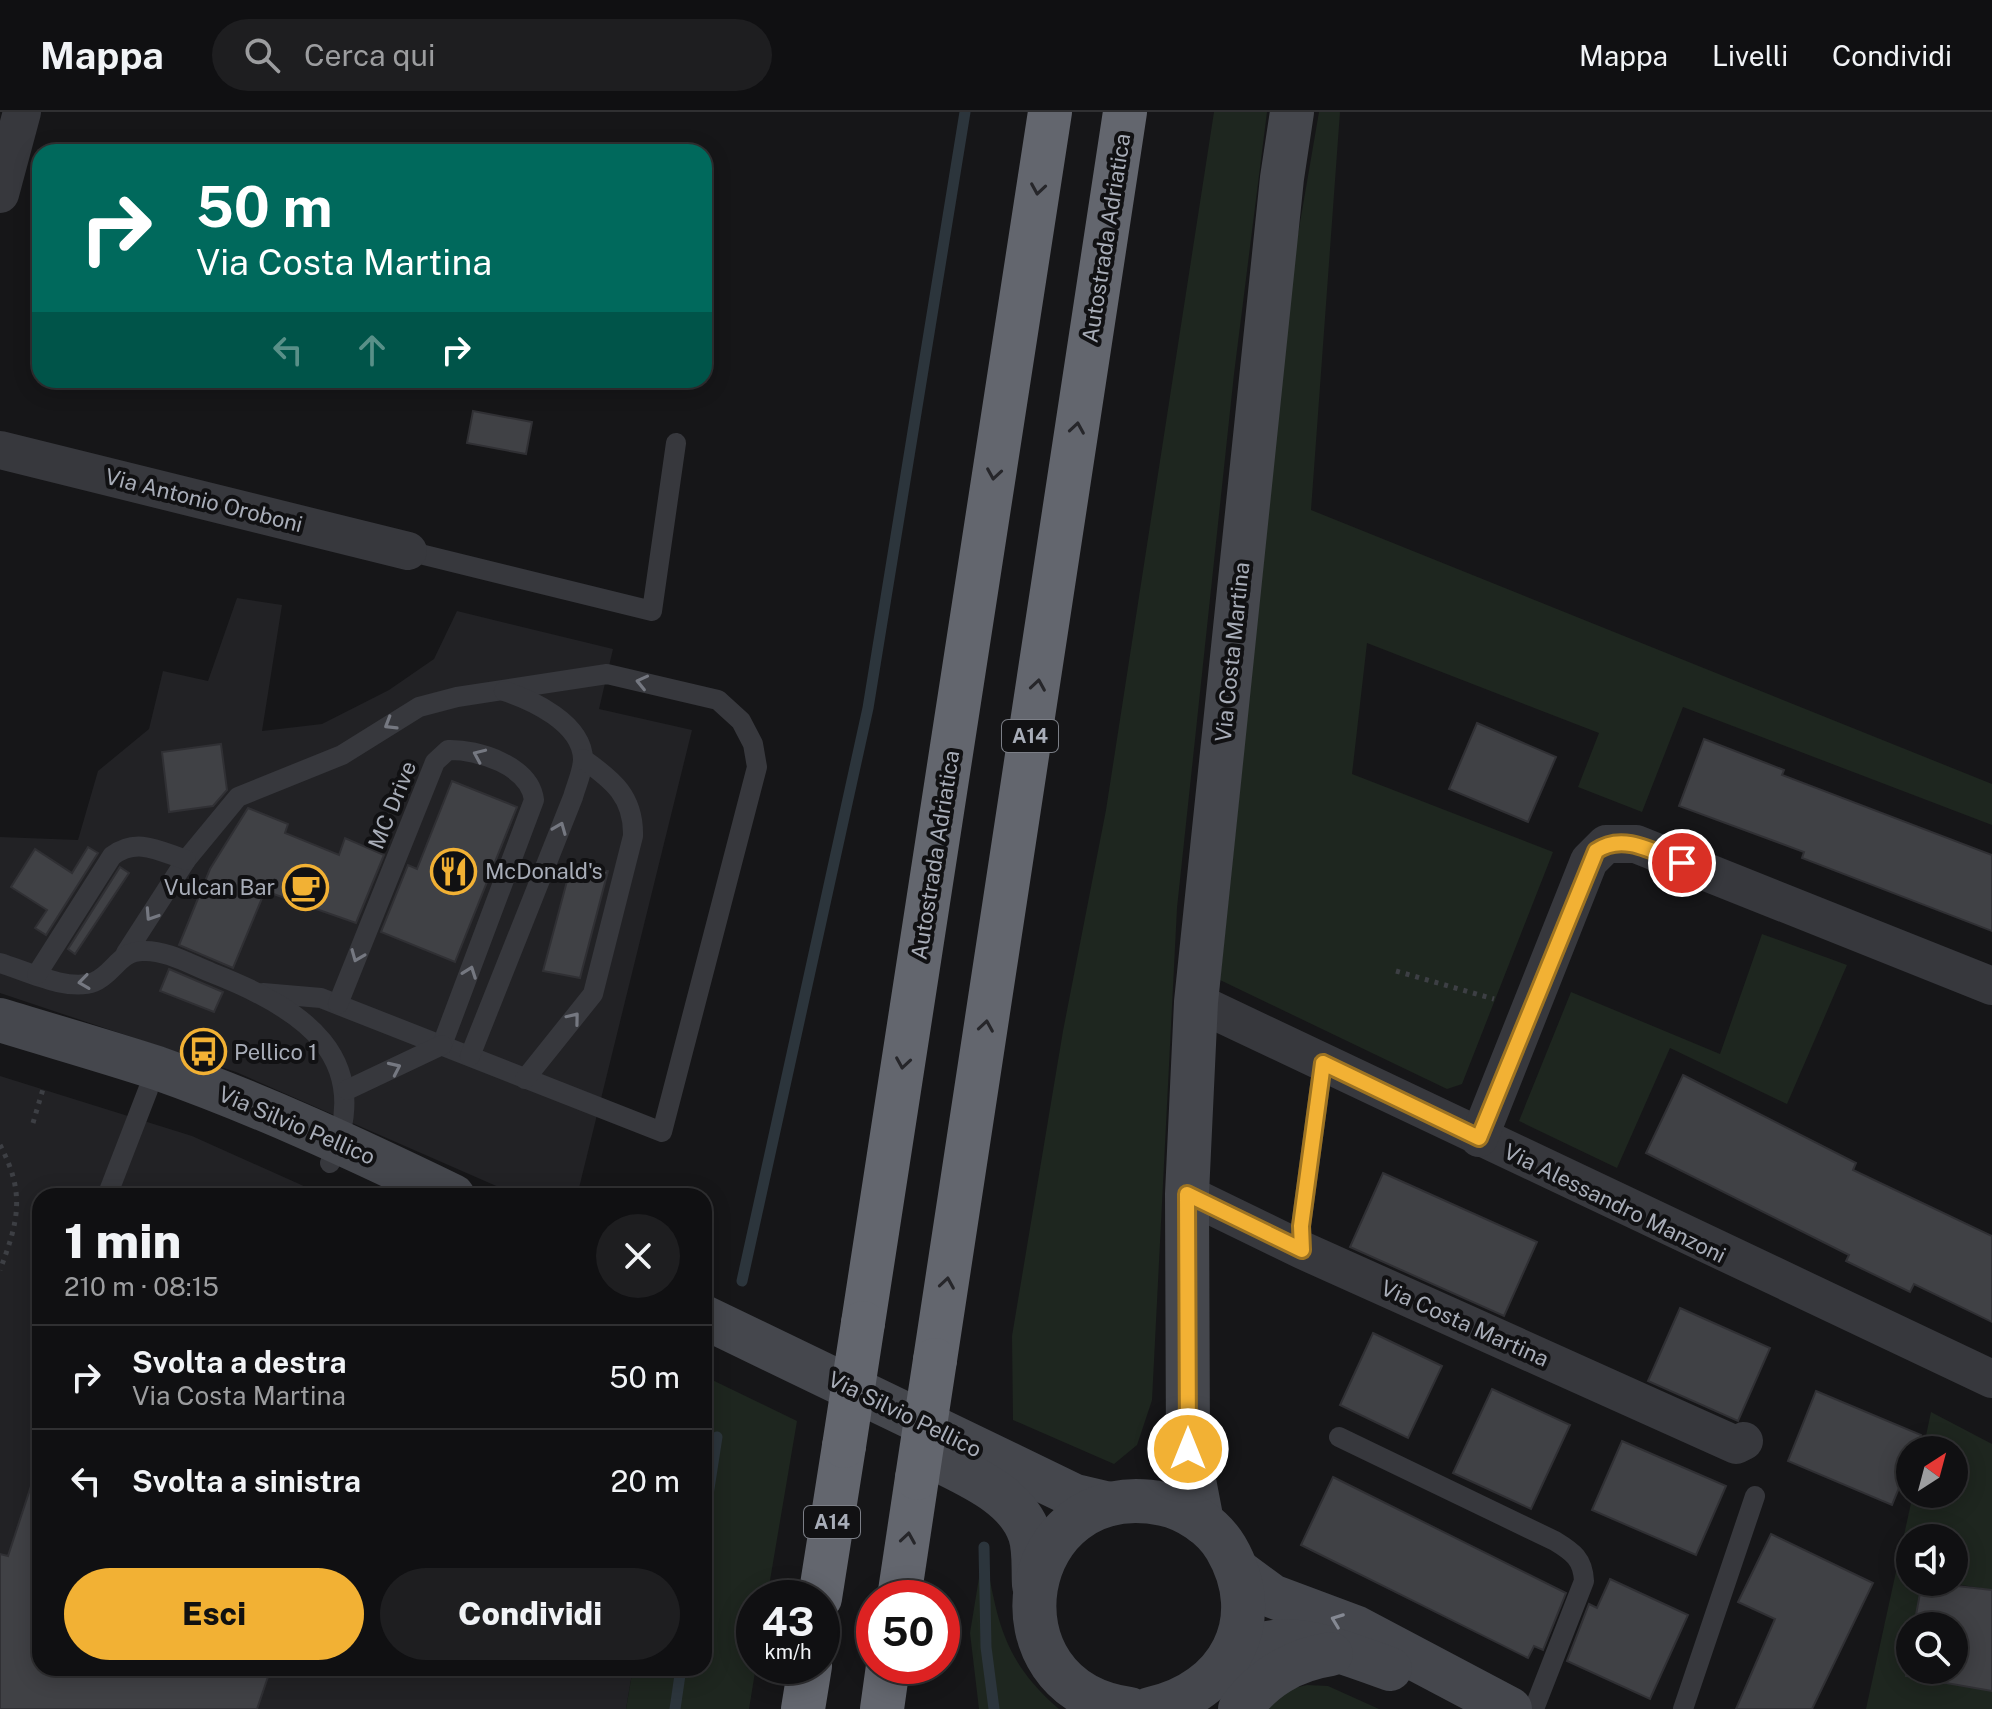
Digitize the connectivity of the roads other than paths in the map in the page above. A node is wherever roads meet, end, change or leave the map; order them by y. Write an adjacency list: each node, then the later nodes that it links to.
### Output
1 (22, 112): 5 (street)
2 (1050, 112): 44 (highway, Autostrada Adriatica / A14, one-way to 44, bridge)
3 (1125, 112): 45 (highway, Autostrada Adriatica / A14, one-way to 3, bridge)
4 (1292, 112): 17 (main road, Via Costa Martina)
5 (0, 194)
6 (676, 443): 8 (lane)
7 (0, 450): 8 (street, Via Antonio Oroboni)
8 (408, 551)
9 (501, 690): 10 (lane); 11 (lane, one-way to 11); 24 (lane, one-way to 9)
10 (583, 759): 22 (lane, one-way to 10); 24 (lane, one-way to 10)
11 (186, 860): 12 (lane, one-way to 12); 14 (lane)
12 (126, 953): 14 (lane, one-way to 14); 16 (lane)
13 (0, 963): 14 (lane)
14 (37, 974)
15 (1992, 986): 27 (street)
16 (263, 993): 18 (lane); 26 (lane)
17 (1196, 1002): 23 (street, Via Alessandro Manzoni); 32 (main road, Via Costa Martina)
18 (338, 1004): 21 (lane); 21 (lane, MC Drive, one-way to 18)
19 (0, 1020): 28 (main road, Via Silvio Pellico)
20 (0, 1045): 25 (main road, Via Silvio Pellico)
21 (442, 1045): 22 (lane); 26 (lane, one-way to 21)
22 (470, 1056): 24 (lane)
23 (1323, 1063): 27 (street, Via Alessandro Manzoni); 33 (lane)
24 (525, 1079)
25 (148, 1090): 28 (main road, Via Silvio Pellico); 29 (lane)
26 (347, 1090): 28 (lane)
27 (1479, 1138): 36 (street, Via Alessandro Manzoni)
28 (335, 1152): 30 (main road, Via Silvio Pellico); 31 (main road, Via Silvio Pellico)
29 (110, 1188)
30 (387, 1188)
31 (432, 1188)
32 (1187, 1194): 33 (street, Via Costa Martina); 39 (main road, Via Costa Martina)
33 (1302, 1250): 38 (street, Via Costa Martina)
34 (712, 1321): 41 (main road, Via Silvio Pellico)
35 (712, 1350): 46 (main road, Via Silvio Pellico)
36 (1992, 1379)
37 (1339, 1437): 53 (lane)
38 (1744, 1441)
39 (1188, 1449): 41 (main road); 42 (main road, Via Costa Martina)
40 (1755, 1496): 57 (lane)
41 (1125, 1502): 42 (main road, Via Silvio Pellico); 46 (main road)
42 (1202, 1522): 43 (main road)
43 (1238, 1571): 48 (main road); 53 (main road, one-way to 43)
44 (823, 1580)
45 (902, 1580)
46 (1034, 1585): 52 (main road, Via Silvio Pellico)
47 (1341, 1653): 48 (main road); 53 (main road); 56 (main road)
48 (1222, 1669): 51 (main road)
49 (807, 1684): 54 (highway)
50 (885, 1684): 55 (highway)
51 (1168, 1707)
52 (1116, 1708)
53 (1517, 1708)
54 (803, 1709)
55 (882, 1709)
56 (1240, 1709)
57 (1683, 1709)

